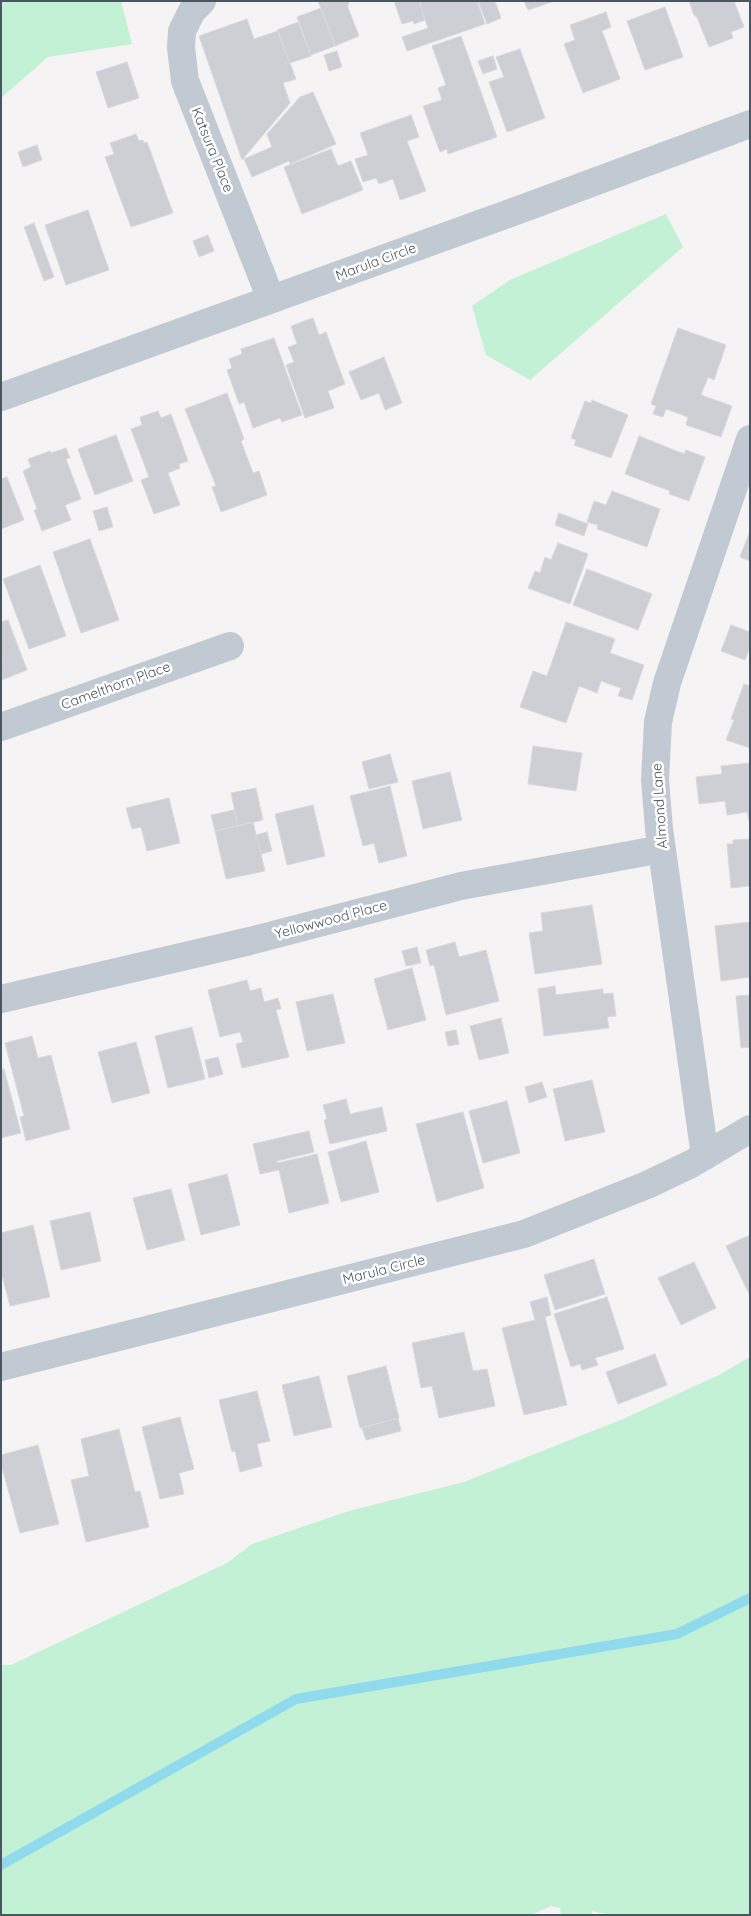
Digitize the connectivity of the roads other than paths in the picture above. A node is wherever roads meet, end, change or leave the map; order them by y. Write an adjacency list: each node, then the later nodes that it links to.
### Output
1 (202, 1): 3 (street, Katsura Place)
2 (750, 124): 3 (street, Marula Circle)
3 (271, 300): 4 (street, Marula Circle)
4 (1, 397)
5 (750, 438): 8 (street, Almond Lane)
6 (230, 646): 7 (street, Camelthorn Place)
7 (1, 727)
8 (662, 849): 9 (street, Yellowwood Place); 11 (street, Almond Lane)
9 (1, 999)
10 (750, 1129): 11 (street, Marula Circle)
11 (705, 1156): 12 (street, Marula Circle)
12 (1, 1367)

